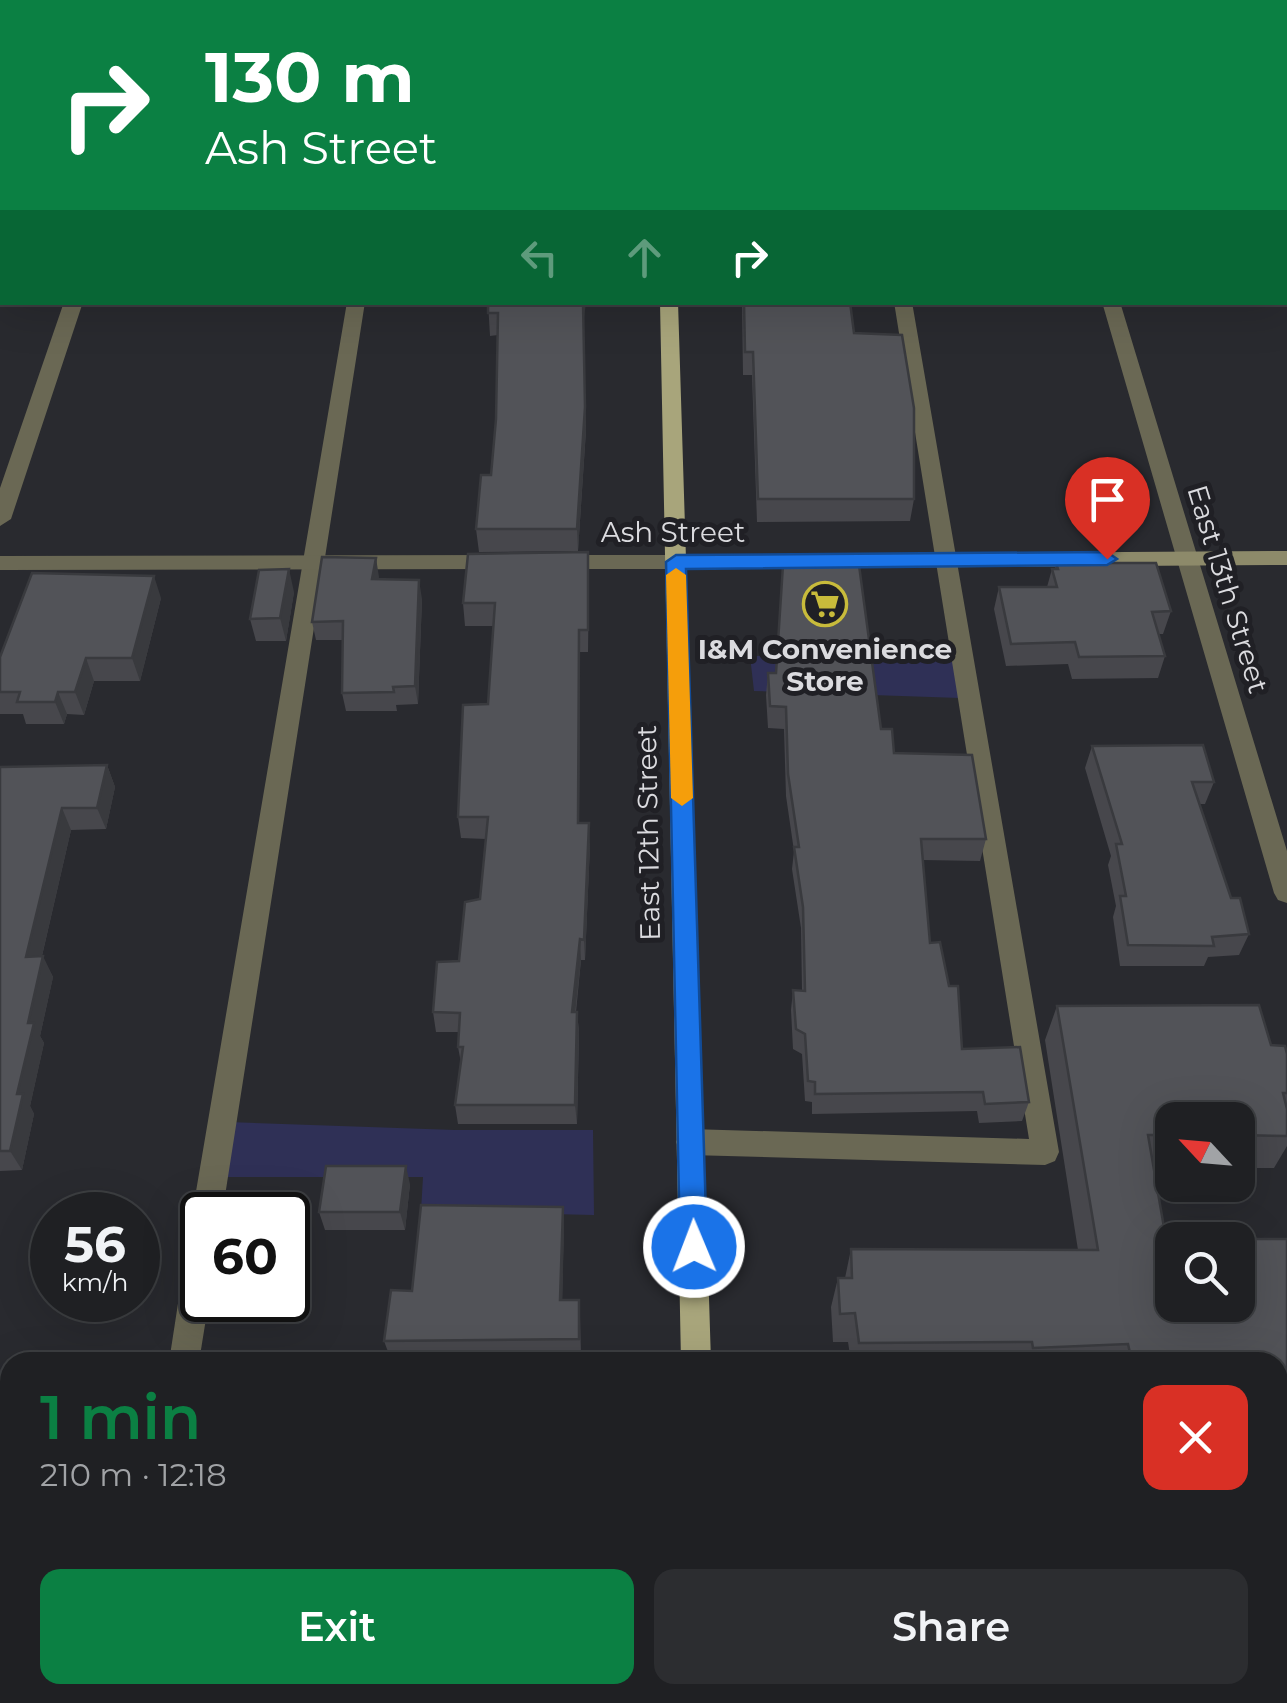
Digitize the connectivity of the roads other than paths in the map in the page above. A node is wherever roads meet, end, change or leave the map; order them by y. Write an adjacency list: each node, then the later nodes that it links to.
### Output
1 (73, 305): 6 (street)
2 (355, 305): 10 (street)
3 (669, 305): 11 (main road, East 12th Street)
4 (904, 305): 9 (street)
5 (1112, 305): 7 (street, East 13th Street)
6 (0, 520)
7 (1187, 558): 8 (street, Ash Street); 9 (street, Ash Street); 13 (street, East 13th Street)
8 (1287, 558)
9 (948, 561): 11 (street, Ash Street); 14 (street)
10 (312, 562): 11 (street, Ash Street); 12 (street, Ash Street); 15 (street)
11 (676, 562): 14 (main road, East 12th Street)
12 (0, 563)
13 (1287, 893)
14 (690, 1142): 18 (main road, East 12th Street)
15 (211, 1192)
16 (190, 1322): 17 (street)
17 (186, 1352)
18 (696, 1352)

